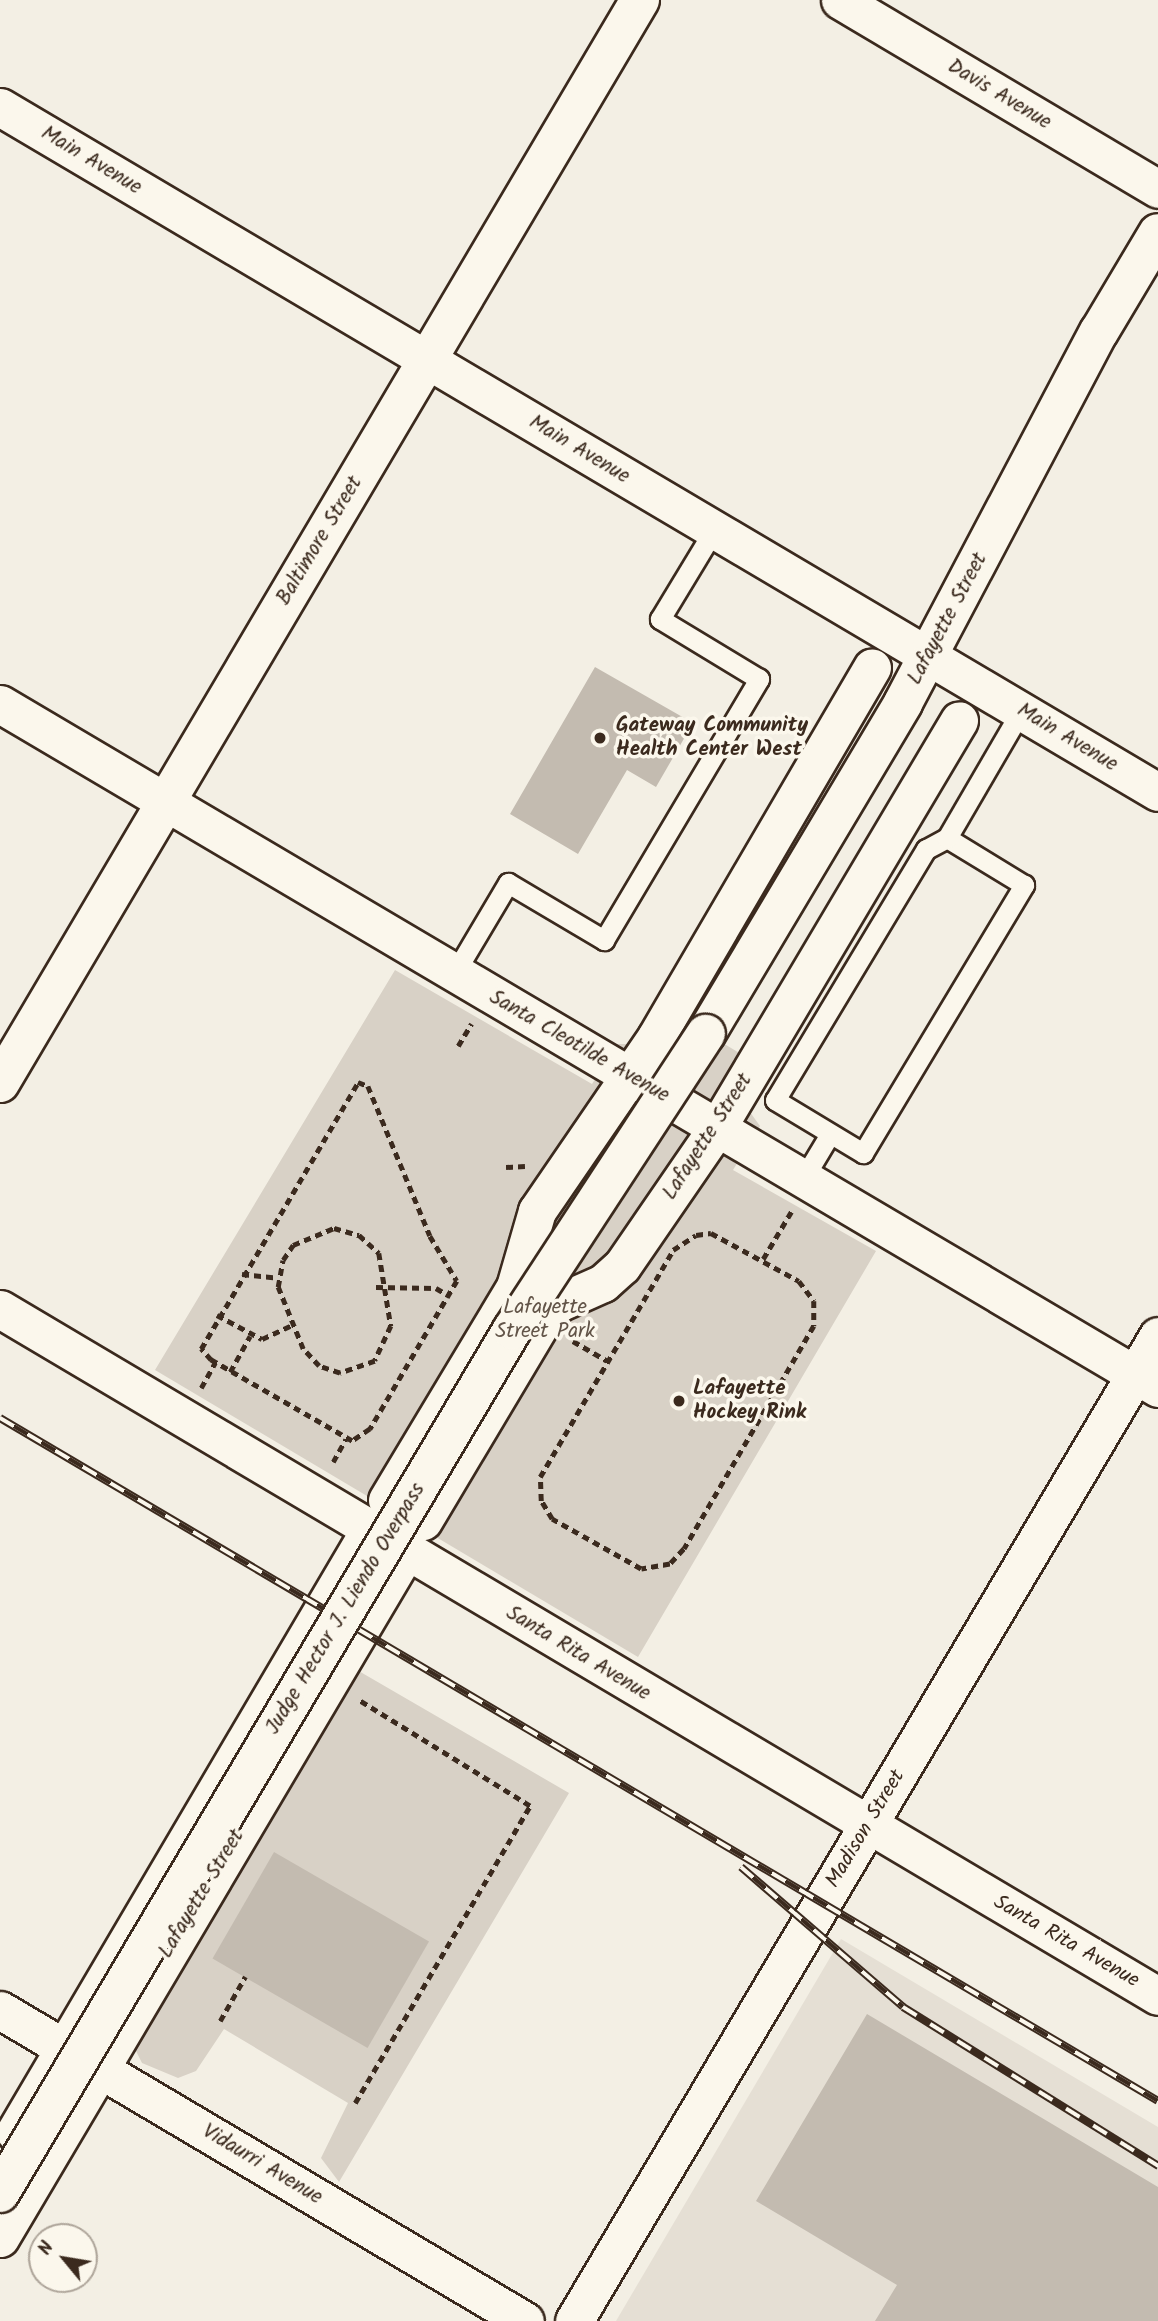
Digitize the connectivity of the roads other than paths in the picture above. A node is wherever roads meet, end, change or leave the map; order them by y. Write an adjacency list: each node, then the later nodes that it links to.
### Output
1 (640, 0): 6 (main road, Baltimore Street)
2 (840, 0): 4 (street, Davis Avenue)
3 (0, 107): 6 (street, Main Avenue)
4 (1158, 189)
5 (1158, 233): 8 (main road, Lafayette Street)
6 (428, 360): 7 (street, Main Avenue); 14 (main road, Baltimore Street)
7 (714, 530): 8 (street, Main Avenue); 16 (lane)
8 (929, 657): 11 (street, Main Avenue); 17 (main road, Lafayette Street)
9 (872, 668): 18 (street, Lafayette Street)
10 (0, 704): 14 (street, Santa Cleotilde Avenue)
11 (1021, 711): 13 (street, Main Avenue); 15 (lane)
12 (959, 721): 21 (street, Lafayette Street)
13 (1158, 792)
14 (165, 804): 16 (street, Santa Cleotilde Avenue); 19 (main road, Baltimore Street)
15 (947, 838): 20 (lane); 20 (lane)
16 (454, 974): 18 (street, Santa Cleotilde Avenue)
17 (706, 1034): 34 (main road, Judge Hector J. Liendo Overpass, bridge)
18 (617, 1070): 21 (street, Santa Cleotilde Avenue); 26 (street, Lafayette Street)
19 (0, 1083)
20 (830, 1134): 22 (lane)
21 (732, 1137): 22 (street, Santa Cleotilde Avenue); 27 (street, Lafayette Street)
22 (797, 1195): 25 (street, Santa Cleotilde Avenue)
23 (0, 1308): 26 (street, Santa Rita Avenue)
24 (1158, 1336): 25 (street, Madison Street)
25 (1147, 1382): 28 (street, Madison Street)
26 (379, 1515): 27 (street, Santa Rita Avenue); 31 (street, Lafayette Street)
27 (415, 1536): 28 (street, Santa Rita Avenue); 32 (street, Lafayette Street)
28 (868, 1825): 29 (street, Santa Rita Avenue); 37 (street, Madison Street)
29 (1158, 1996)
30 (0, 2010): 31 (street, Vidaurri Avenue)
31 (63, 2048): 32 (street, Vidaurri Avenue); 33 (street, Lafayette Street)
32 (99, 2068): 35 (street, Lafayette Street); 36 (street, Vidaurri Avenue)
33 (0, 2157)
34 (0, 2193)
35 (0, 2238)
36 (525, 2321)
37 (574, 2321)

